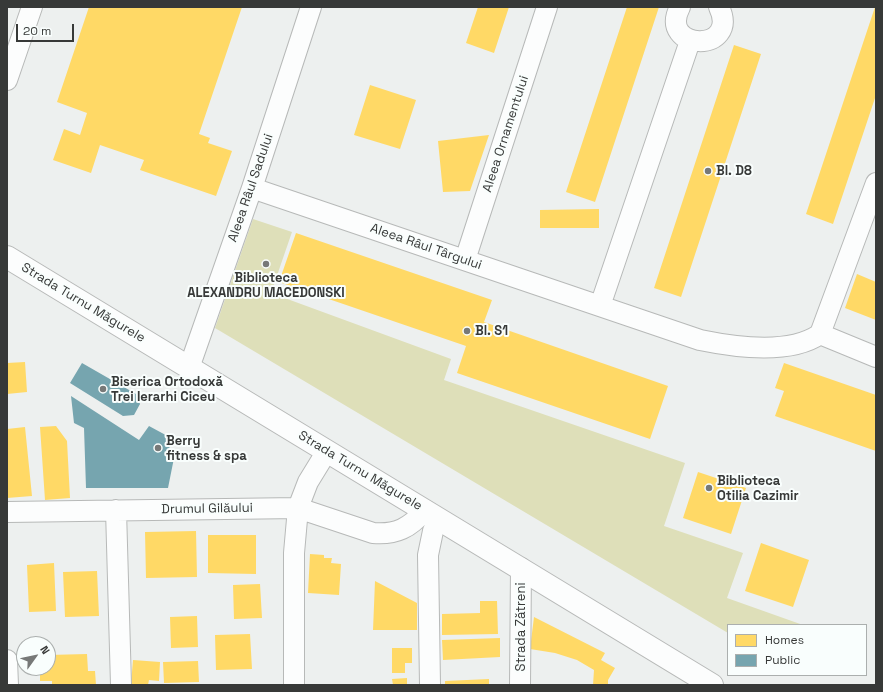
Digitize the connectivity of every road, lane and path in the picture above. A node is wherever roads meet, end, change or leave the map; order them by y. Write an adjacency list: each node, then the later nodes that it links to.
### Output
1 (32, 7): 7 (street)
2 (311, 7): 8 (street, Aleea Râul Sadului)
3 (547, 7): 11 (street, Aleea Ornamentului)
4 (680, 7): 6 (street)
5 (719, 7): 6 (street)
6 (690, 40): 12 (street)
7 (7, 80)
8 (252, 188): 11 (street, Aleea Râul Târgului); 15 (street, Aleea Râul Sadului)
9 (874, 196): 13 (street)
10 (7, 257): 15 (main road, Strada Turnu Măgurele)
11 (465, 260): 12 (street, Aleea Râul Târgului)
12 (600, 306): 13 (street, Aleea Râul Târgului)
13 (820, 334): 14 (street)
14 (876, 357)
15 (189, 368): 16 (main road, Strada Turnu Măgurele)
16 (327, 451): 17 (street); 20 (main road, Strada Turnu Măgurele)
17 (298, 508): 18 (street, Drumul Gilăului); 20 (street, Drumul Gilăului); 25 (street)
18 (116, 510): 19 (street, Drumul Gilăului); 24 (street)
19 (7, 512)
20 (432, 515): 21 (main road, Strada Turnu Măgurele); 26 (street)
21 (521, 568): 27 (street, Strada Zătreni); 28 (main road, Strada Turnu Măgurele)
22 (7, 660): 23 (street)
23 (8, 685)
24 (121, 685)
25 (294, 685)
26 (430, 685)
27 (520, 685)
28 (712, 685)

